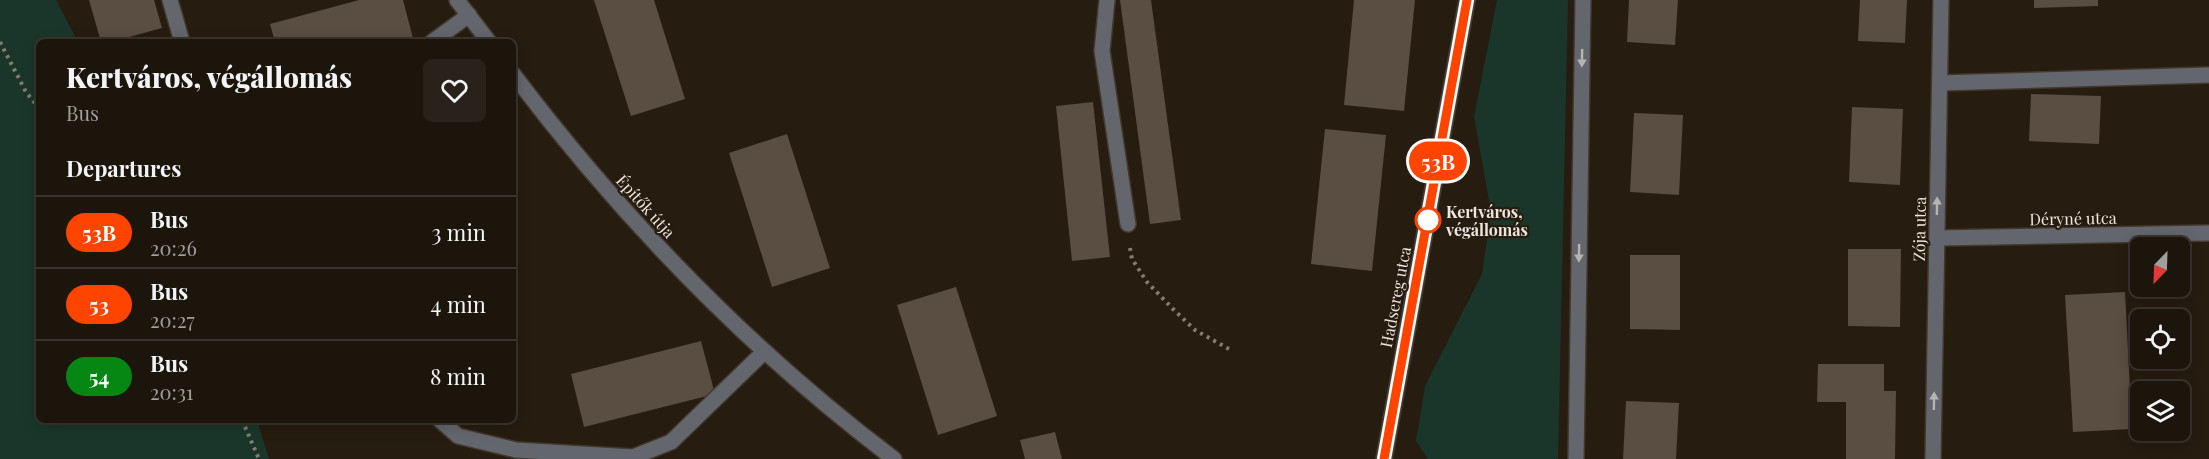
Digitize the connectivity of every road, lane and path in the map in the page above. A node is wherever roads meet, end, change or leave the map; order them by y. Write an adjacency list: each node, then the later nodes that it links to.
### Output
1 (170, 0): 8 (street)
2 (457, 0): 7 (street)
3 (1107, 0): 16 (street)
4 (1467, 0): 26 (street, Hadsereg utca)
5 (1583, 0): 27 (street, one-way to 27)
6 (1941, 0): 14 (street, Zója utca)
7 (469, 15): 9 (street); 10 (street)
8 (181, 39)
9 (436, 39)
10 (487, 39)
11 (0, 42): 15 (path)
12 (2209, 75): 14 (street)
13 (516, 78): 20 (street, Építők útja)
14 (1940, 82): 18 (street, Zója utca, one-way to 14)
15 (36, 104)
16 (1128, 224): 19 (path)
17 (2209, 233): 18 (street, Déryné utca)
18 (1937, 238): 28 (street, Zója utca, one-way to 18)
19 (1229, 349)
20 (764, 352): 23 (street); 25 (street, Építők útja)
21 (243, 423): 24 (path)
22 (443, 423): 23 (street)
23 (633, 458)
24 (259, 459)
25 (894, 459)
26 (1383, 459)
27 (1576, 459)
28 (1933, 459)

